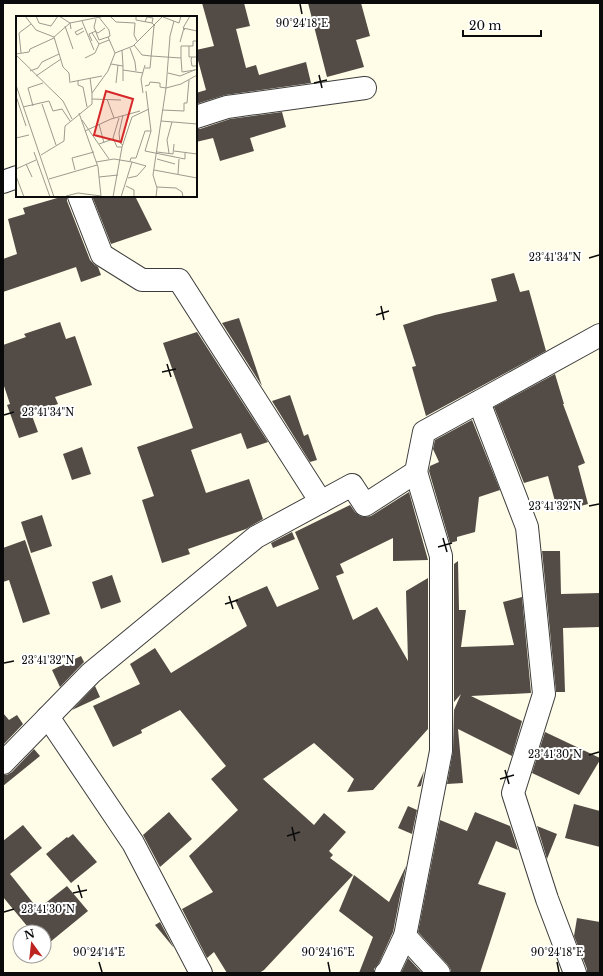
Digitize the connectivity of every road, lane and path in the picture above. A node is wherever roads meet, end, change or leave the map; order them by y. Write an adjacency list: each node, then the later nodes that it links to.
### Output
1 (365, 88): 2 (street)
2 (197, 117)
3 (16, 177): 4 (street)
4 (3, 182)
5 (79, 197): 9 (street)
6 (600, 335): 7 (street)
7 (479, 402): 8 (street); 16 (street)
8 (416, 472): 9 (street); 12 (street)
9 (321, 502): 10 (street)
10 (48, 717): 11 (street); 13 (street)
11 (3, 763)
12 (405, 936): 14 (street); 15 (street)
13 (201, 973)
14 (386, 973)
15 (439, 973)
16 (575, 973)

